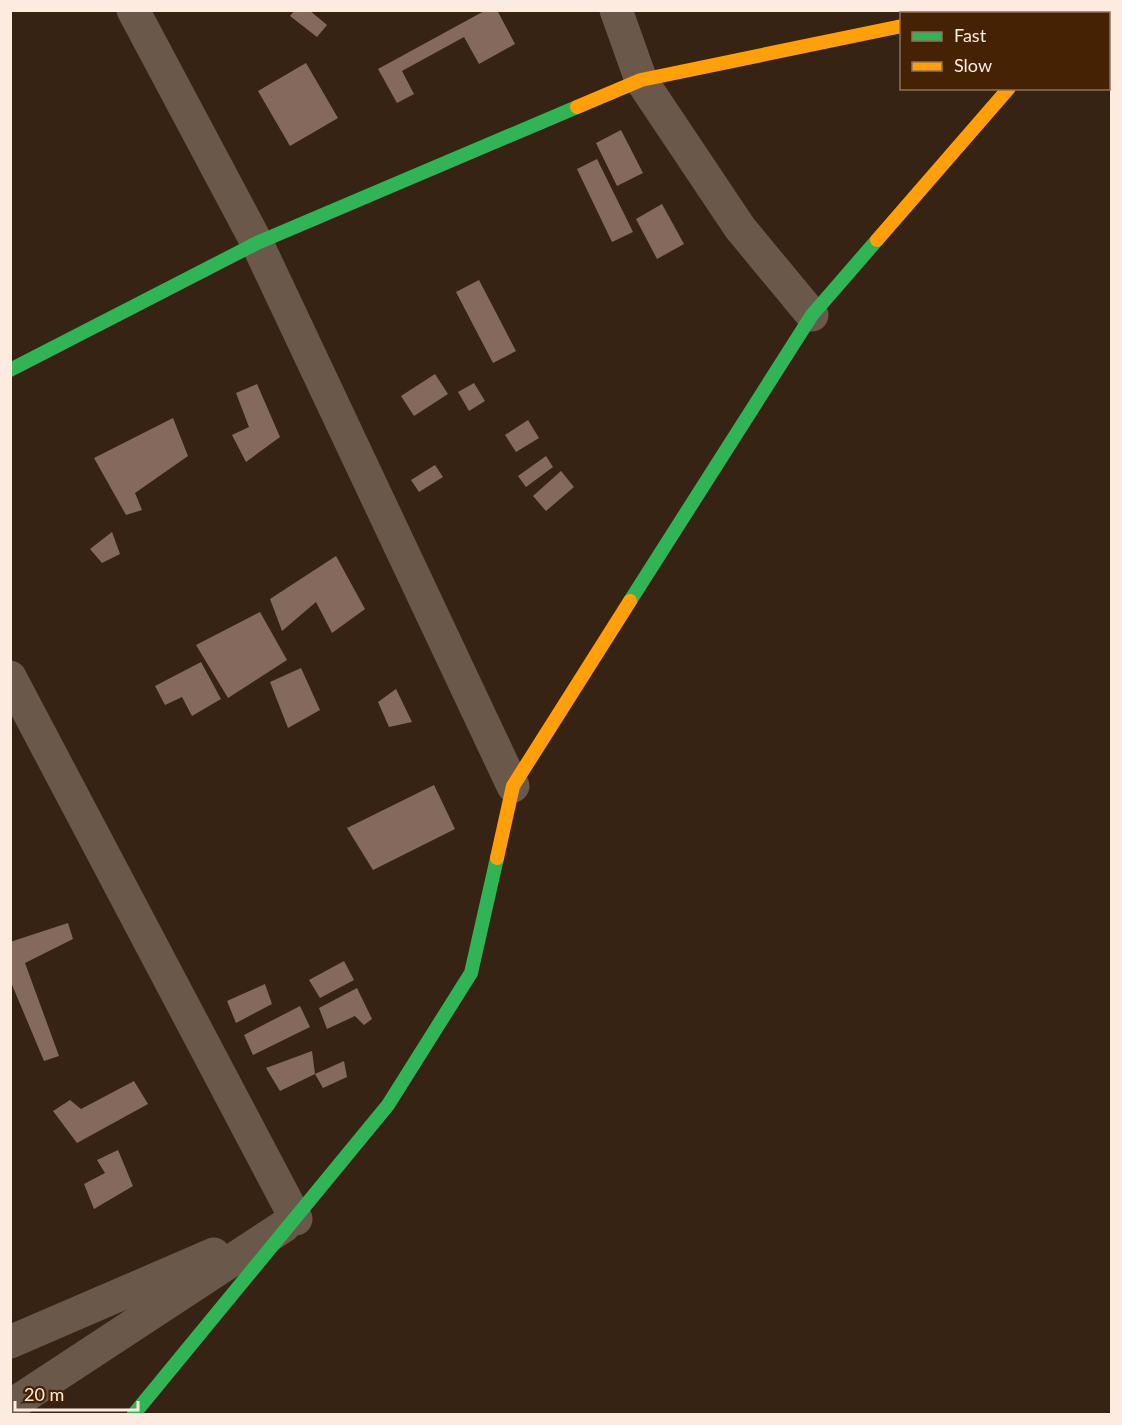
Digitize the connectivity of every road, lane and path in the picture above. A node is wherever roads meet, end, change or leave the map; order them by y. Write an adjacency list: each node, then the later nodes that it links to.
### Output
1 (133, 10): 6 (street)
2 (616, 10): 4 (street)
3 (900, 26): 4 (main road)
4 (641, 80): 6 (main road); 7 (street)
5 (1007, 90): 7 (main road)
6 (257, 243): 8 (main road); 10 (street)
7 (812, 315): 10 (main road)
8 (10, 370)
9 (10, 677): 11 (street)
10 (513, 786): 11 (main road)
11 (296, 1219): 12 (street); 13 (street); 14 (main road)
12 (10, 1342)
13 (10, 1406)
14 (134, 1414)

